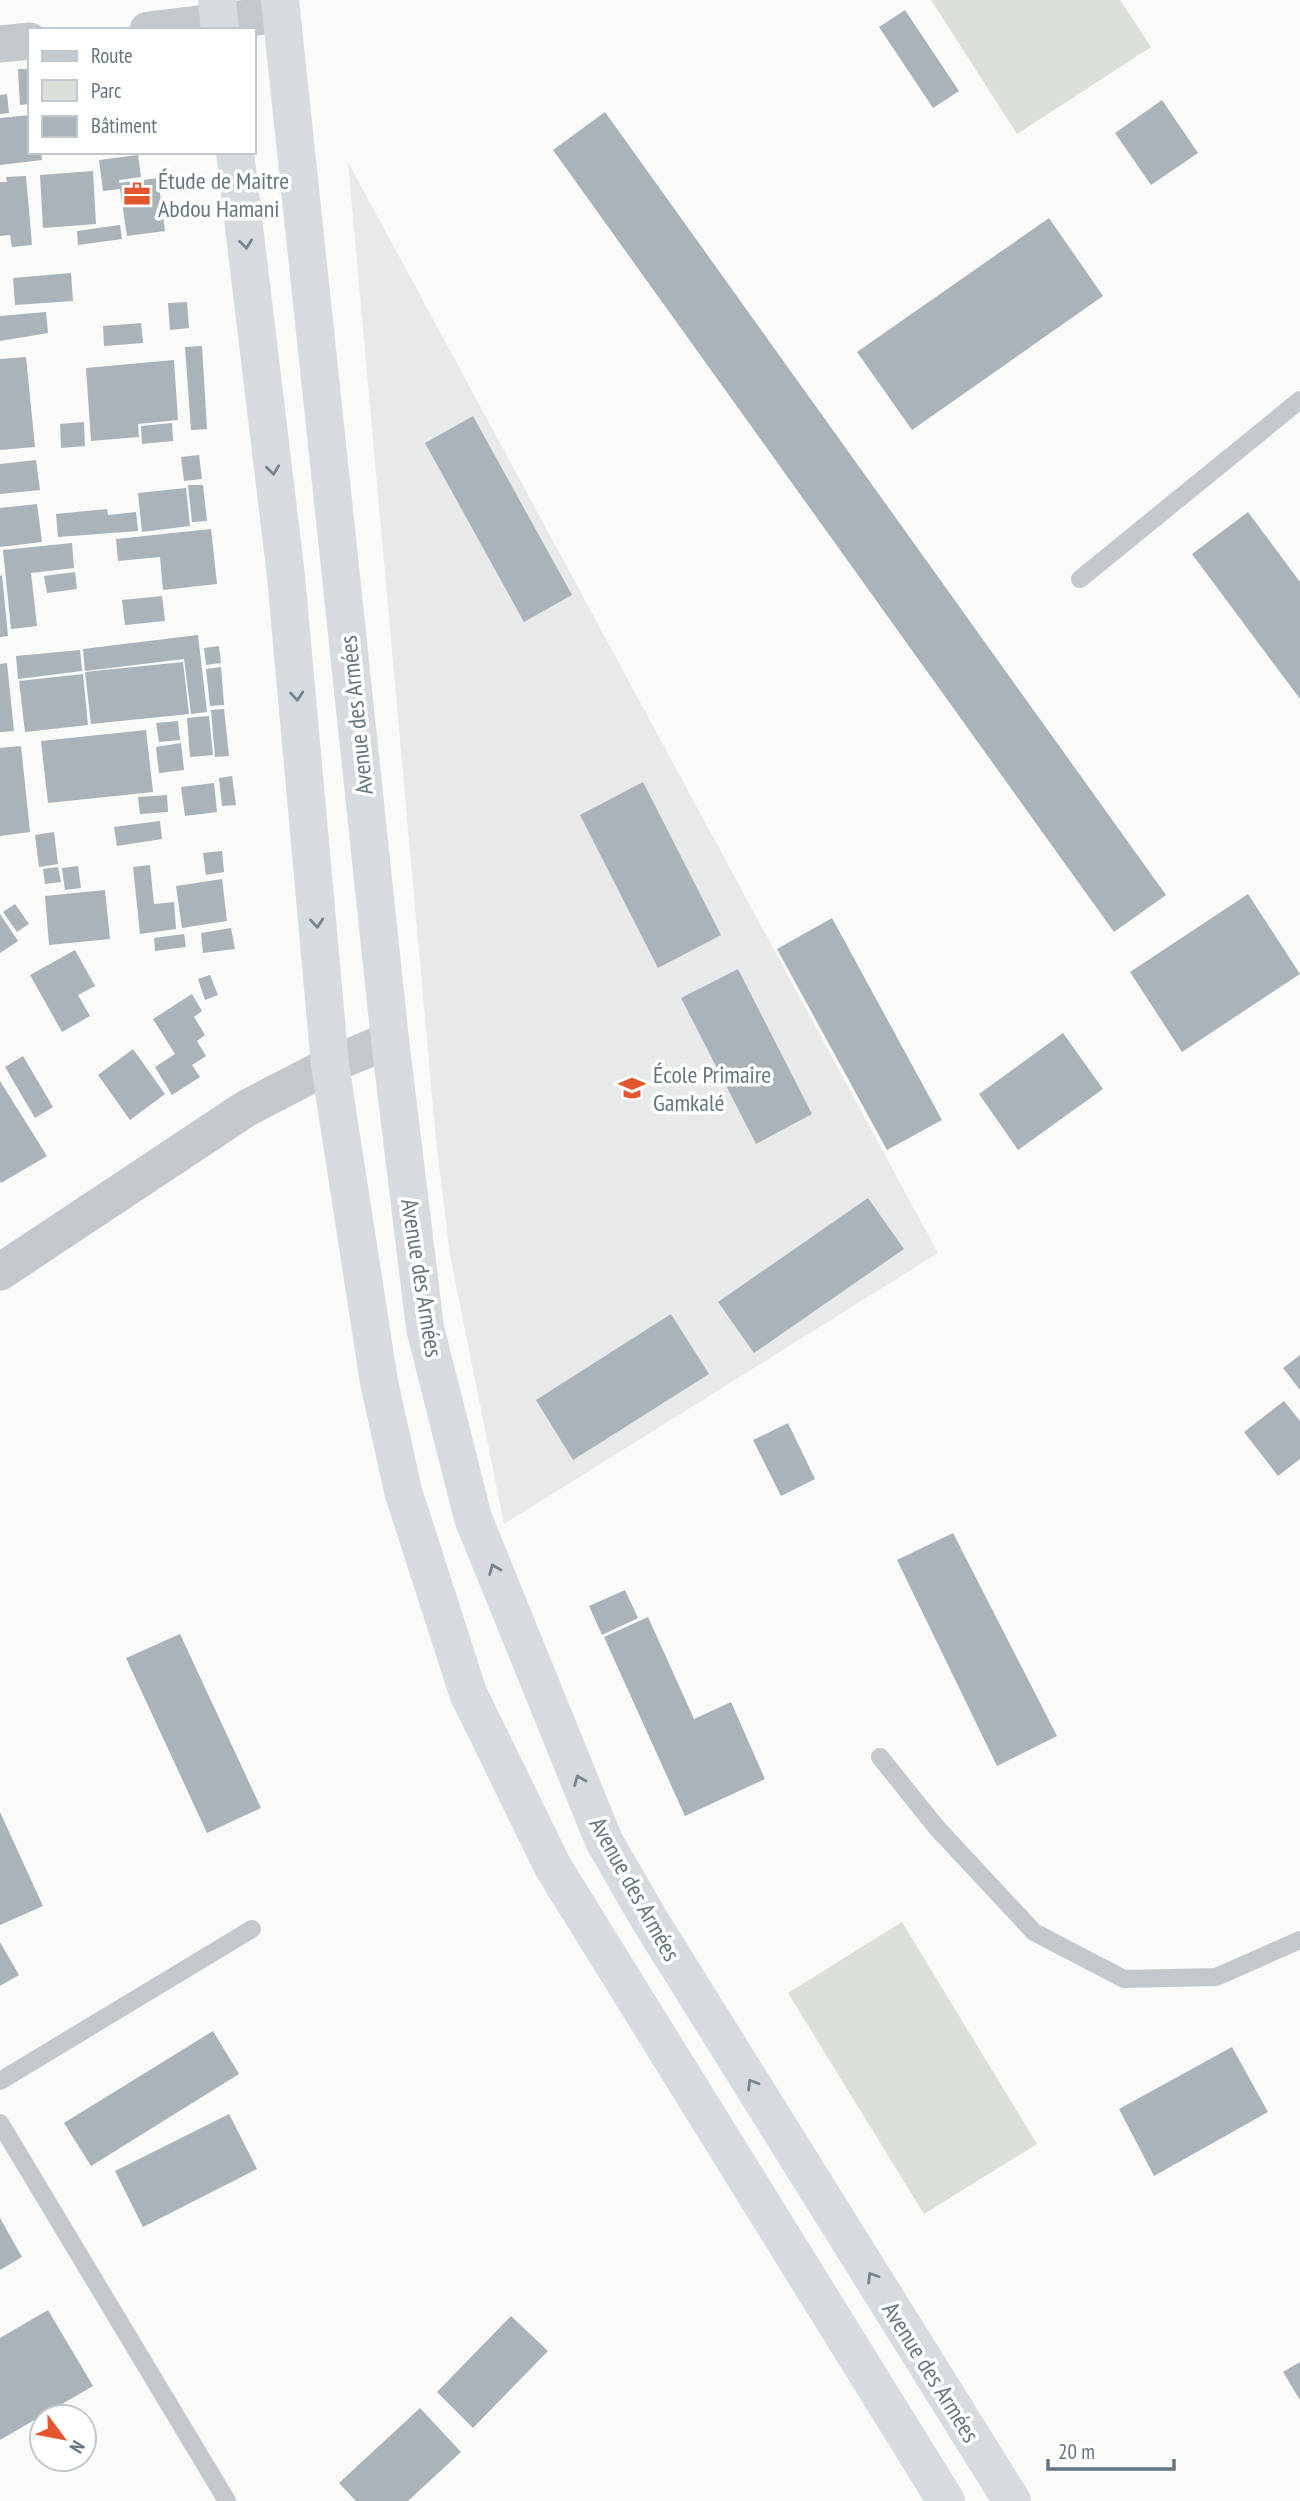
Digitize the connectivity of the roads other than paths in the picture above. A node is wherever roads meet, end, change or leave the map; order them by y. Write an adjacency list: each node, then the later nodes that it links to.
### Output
1 (281, 7): 2 (street); 9 (highway, Avenue des Armées)
2 (219, 17): 3 (street)
3 (159, 28)
4 (28, 41): 5 (street)
5 (0, 44)
6 (235, 154): 10 (highway, one-way to 10)
7 (1300, 400): 8 (lane)
8 (1080, 579)
9 (390, 1040): 10 (street); 19 (highway, Avenue des Armées, one-way to 9)
10 (330, 1065): 11 (street); 18 (highway)
11 (0, 1272)
12 (880, 1756): 14 (lane)
13 (252, 1929): 15 (lane)
14 (1300, 1940)
15 (0, 2081)
16 (0, 2123): 17 (lane)
17 (227, 2501)
18 (946, 2501)
19 (1012, 2501)

